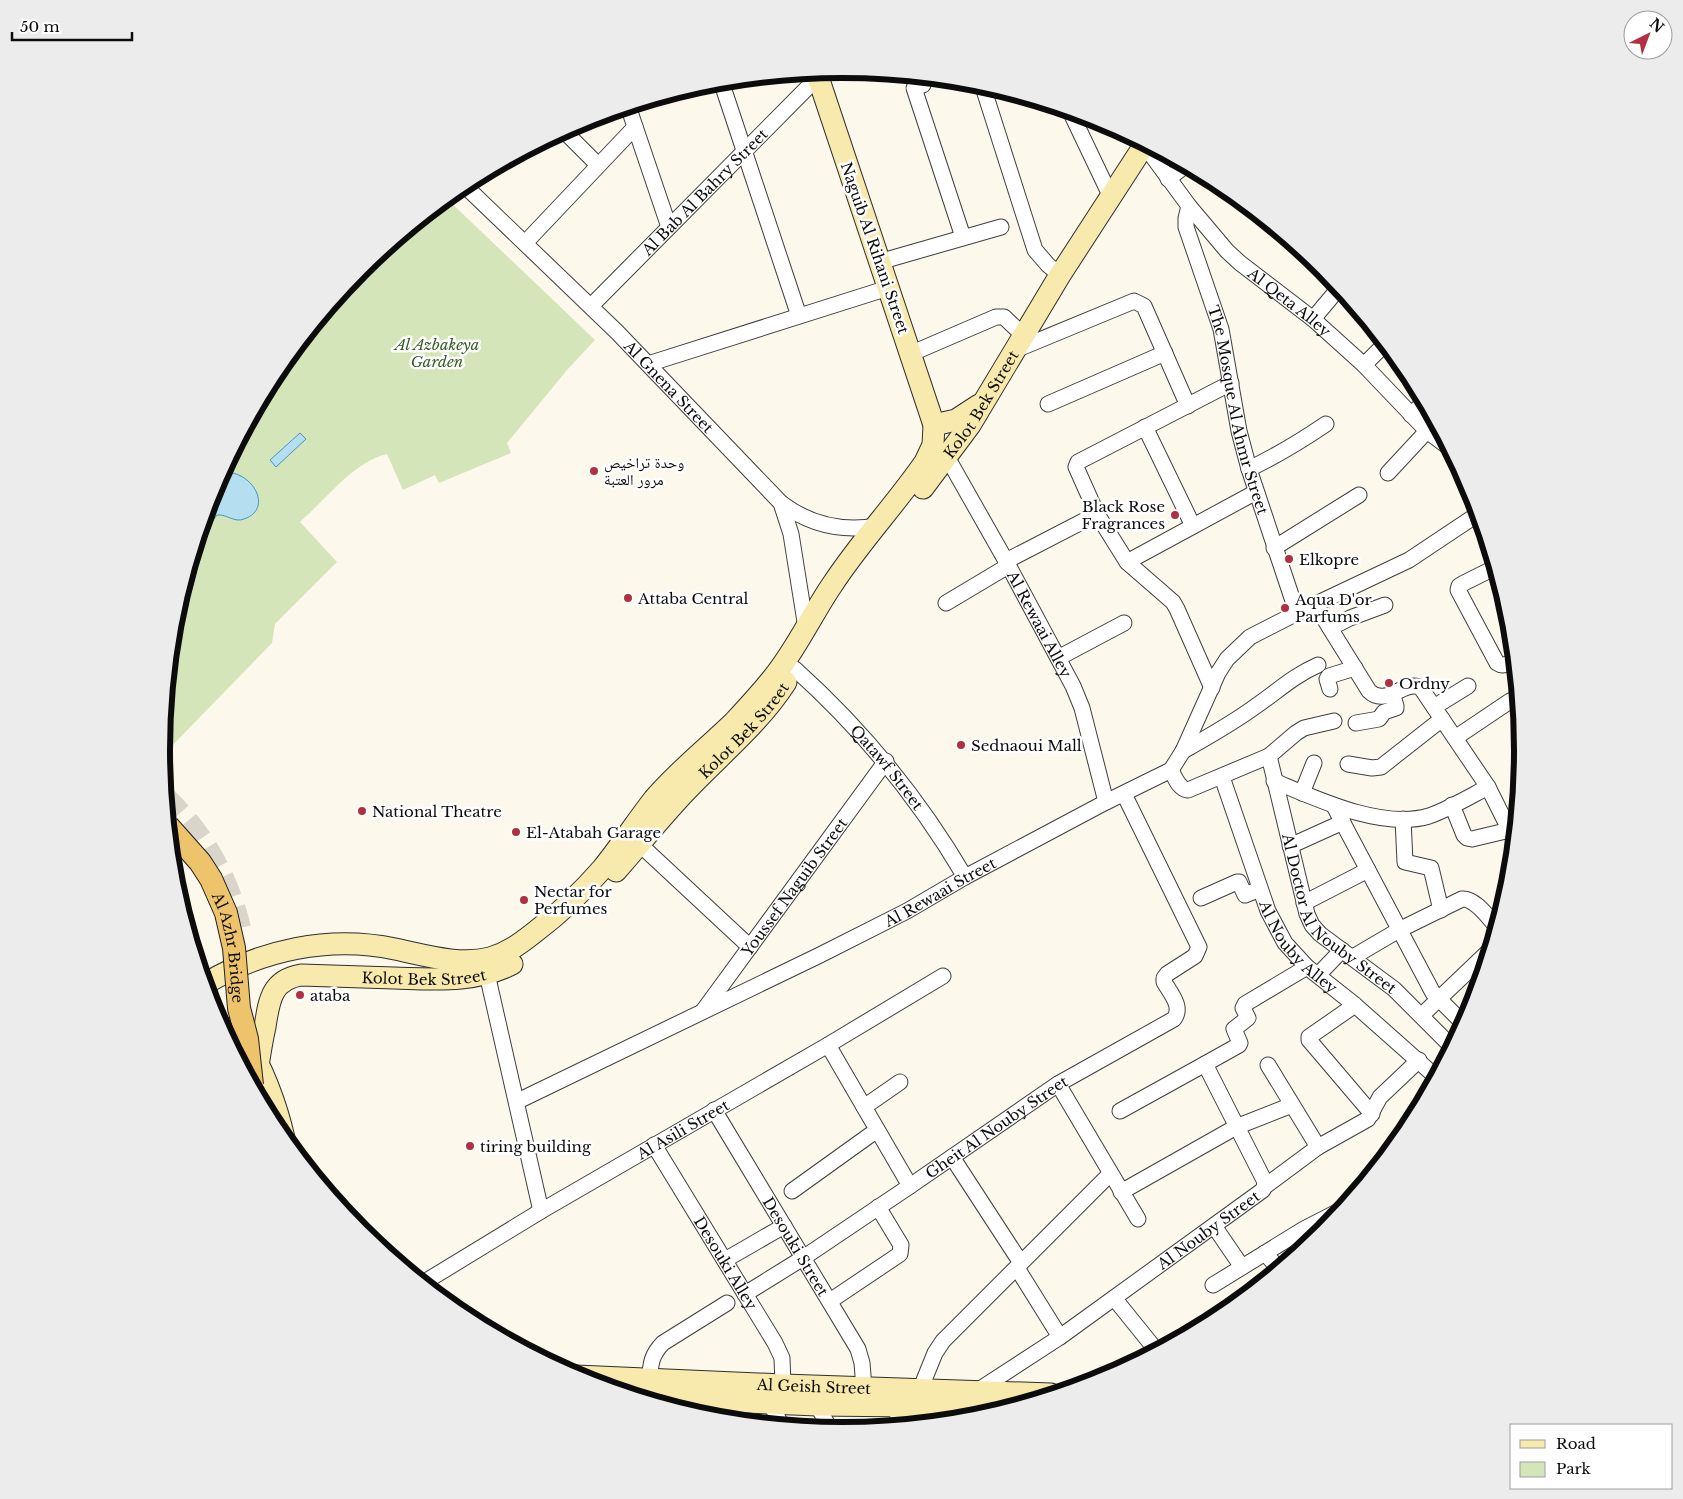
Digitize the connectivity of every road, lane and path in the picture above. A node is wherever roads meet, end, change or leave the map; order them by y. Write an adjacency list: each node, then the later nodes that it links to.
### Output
1 (812, 79): 11 (street, Al Bab Al Bahry Street)
2 (818, 79): 23 (street, Naguib Al Rihani Street)
3 (922, 82): 21 (street)
4 (724, 88): 11 (street)
5 (985, 93): 24 (street)
6 (630, 112): 8 (street)
7 (1074, 119): 17 (street)
8 (635, 127): 13 (street); 20 (street)
9 (568, 136): 13 (street)
10 (1141, 148): 17 (street, Kolot Bek Street)
11 (745, 151): 20 (street, Al Bab Al Bahry Street); 28 (street)
12 (1150, 153): 15 (street, Al Qeta Alley)
13 (598, 165): 22 (street)
14 (1181, 170): 15 (street)
15 (1168, 179): 18 (street, Al Qeta Alley)
16 (469, 190): 22 (street, Al Gnena Street)
17 (1111, 197): 24 (street, Kolot Bek Street)
18 (1189, 206): 29 (street, Al Qeta Alley); 36 (street, The Mosque Al Ahmr Street)
19 (1001, 226): 21 (street)
20 (670, 227): 27 (street, Al Bab Al Bahry Street)
21 (964, 237): 23 (street)
22 (525, 244): 27 (street, Al Gnena Street)
23 (879, 262): 25 (street, Naguib Al Rihani Street)
24 (1060, 275): 30 (street, Kolot Bek Street)
25 (888, 288): 28 (street); 33 (street, Naguib Al Rihani Street)
26 (1335, 293): 29 (street)
27 (591, 306): 34 (street, Al Gnena Street)
28 (799, 316): 34 (street)
29 (1313, 318): 35 (street, Al Qeta Alley)
30 (1018, 343): 32 (street); 33 (street); 37 (street, Kolot Bek Street)
31 (1381, 348): 35 (street)
32 (1165, 353): 38 (street); 39 (street)
33 (910, 354): 43 (street, Naguib Al Rihani Street)
34 (648, 364): 52 (street, Al Gnena Street)
35 (1364, 365): 41 (street, Al Qeta Alley)
36 (1231, 384): 39 (street); 48 (street, The Mosque Al Ahmr Street)
37 (984, 400): 43 (street); 47 (street, Kolot Bek Street)
38 (1048, 404)
39 (1188, 406): 44 (street)
40 (1419, 407): 41 (street)
41 (1411, 415): 45 (street, Al Qeta Alley)
42 (1326, 424): 48 (street)
43 (934, 425): 55 (street, Kolot Bek Street)
44 (1145, 427): 53 (street); 56 (street)
45 (1427, 432): 46 (street, Al Qeta Alley); 49 (street)
46 (1437, 439)
47 (947, 457): 59 (street, Al Rewaai Alley); 67 (street, Kolot Bek Street)
48 (1248, 469): 50 (street, The Mosque Al Ahmr Street)
49 (1388, 473)
50 (1256, 492): 56 (street); 57 (street, The Mosque Al Ahmr Street)
51 (1359, 495): 57 (street)
52 (781, 503): 55 (street); 67 (street, Al Gnena Street)
53 (1097, 514): 58 (street); 59 (street)
54 (1472, 518): 62 (street)
55 (877, 526): 67 (street, Kolot Bek Street)
56 (1193, 526): 58 (street)
57 (1274, 548): 64 (street, The Mosque Al Ahmr Street)
58 (1127, 562): 74 (street)
59 (1007, 564): 61 (street); 68 (street, Al Rewaai Alley)
60 (1489, 570): 69 (street)
61 (946, 603)
62 (1315, 604): 64 (street); 66 (street)
63 (1385, 605): 66 (street)
64 (1297, 613): 74 (street)
65 (1124, 623): 68 (street)
66 (1330, 628): 71 (street)
67 (812, 631): 72 (street, Kolot Bek Street); 101 (street, Kolot Bek Street)
68 (1058, 658): 93 (street, Al Rewaai Alley)
69 (1508, 664)
70 (1318, 665): 82 (street)
71 (1354, 668): 75 (street); 76 (street)
72 (795, 669): 84 (street, Qatawf Street); 101 (street, Kolot Bek Street)
73 (1468, 686): 78 (street)
74 (1212, 688): 82 (street)
75 (1330, 689)
76 (1392, 693): 78 (street); 80 (street)
77 (1510, 701): 81 (street)
78 (1438, 713): 81 (street); 86 (street)
79 (1334, 721): 83 (street)
80 (1356, 723)
81 (1455, 738): 90 (street)
82 (1183, 751): 87 (street)
83 (1268, 756): 88 (street); 89 (street, Al Doctor Al Nouby Street)
84 (886, 761): 104 (street, Qatawf Street); 111 (street, Youssef Naguib Street)
85 (1314, 763): 91 (street)
86 (1348, 764)
87 (1171, 770): 88 (street); 92 (street, Al Rewaai Street)
88 (1222, 777): 105 (street, Al Nouby Alley)
89 (1274, 781): 91 (street); 102 (street, Al Doctor Al Nouby Street)
90 (1488, 787): 94 (street); 98 (street)
91 (1302, 793): 95 (street)
92 (1124, 794): 93 (street, Al Rewaai Street); 132 (street, Gheit Al Nouby Street)
93 (1106, 802): 104 (street, Al Rewaai Street)
94 (1452, 805): 96 (street); 99 (street)
95 (1334, 806): 96 (street); 97 (street)
96 (1403, 819): 108 (street)
97 (1343, 822): 102 (street); 103 (street)
98 (1509, 825)
99 (1509, 831)
100 (175, 834): 130 (main road, Al Azhr Bridge, bridge)
101 (634, 839): 111 (street); 115 (street, Kolot Bek Street); 117 (street, Kolot Bek Street)
102 (1290, 846): 107 (street, Al Doctor Al Nouby Street)
103 (1368, 870): 107 (street); 110 (street)
104 (965, 877): 120 (street, Al Rewaai Street)
105 (1260, 889): 106 (street); 114 (street, Al Nouby Alley)
106 (1201, 898)
107 (1304, 902): 112 (street, Al Doctor Al Nouby Street)
108 (1441, 910): 109 (street); 110 (street)
109 (1491, 921)
110 (1399, 930): 112 (street); 118 (street)
111 (750, 947): 120 (street, Youssef Naguib Street)
112 (1347, 953): 114 (street); 121 (street, Al Doctor Al Nouby Street)
113 (1480, 960): 118 (street)
114 (1312, 971): 119 (street, Al Nouby Alley); 127 (street)
115 (487, 974): 130 (street, Kolot Bek Street); 133 (street)
116 (943, 976): 125 (street, Al Asili Street)
117 (211, 981)
118 (1438, 1000): 121 (street); 122 (street)
119 (1355, 1005): 126 (street, Al Nouby Alley); 139 (street)
120 (702, 1012): 133 (street, Al Rewaai Street)
121 (1422, 1015): 124 (street, Al Doctor Al Nouby Street)
122 (1457, 1018)
123 (233, 1034): 130 (street)
124 (1447, 1041)
125 (828, 1045): 135 (street); 136 (street, Al Asili Street)
126 (1419, 1060): 129 (street, Al Nouby Alley); 139 (street)
127 (1205, 1064): 138 (street); 140 (street, Al Nouby Street)
128 (1268, 1065): 134 (street)
129 (1431, 1072)
130 (255, 1075): 137 (street)
131 (900, 1082): 135 (street)
132 (1058, 1084): 144 (street, Gheit Al Nouby Street); 145 (street)
133 (518, 1101): 151 (street)
134 (1292, 1105): 140 (street); 143 (street)
135 (864, 1107): 141 (street)
136 (714, 1110): 142 (street, Al Asili Street); 154 (street, Desouki Street)
137 (276, 1111)
138 (1120, 1111)
139 (1372, 1114): 143 (street)
140 (1236, 1127): 147 (street, Al Nouby Street); 149 (street)
141 (877, 1130): 146 (street); 148 (street)
142 (654, 1145): 151 (street, Al Asili Street); 158 (street, Desouki Alley)
143 (1318, 1147): 147 (street)
144 (952, 1157): 146 (street, Gheit Al Nouby Street); 160 (street)
145 (1110, 1174): 149 (street); 160 (street)
146 (910, 1186): 150 (street, Gheit Al Nouby Street)
147 (1264, 1187): 155 (street, Al Nouby Street)
148 (792, 1191)
149 (1121, 1192): 152 (street)
150 (878, 1207): 157 (street, Gheit Al Nouby Street); 166 (street)
151 (541, 1210): 162 (street, Al Asili Street)
152 (1138, 1219)
153 (1322, 1220): 156 (street)
154 (784, 1226): 157 (street, Desouki Street); 158 (street)
155 (1214, 1226): 161 (street); 165 (street, Al Nouby Street)
156 (1265, 1253): 159 (street); 161 (street)
157 (803, 1258): 164 (street, Gheit Al Nouby Street); 166 (street, Desouki Street)
158 (725, 1260): 164 (street, Desouki Alley)
159 (1274, 1264)
160 (1019, 1265): 168 (street); 172 (street)
161 (1242, 1267): 163 (street)
162 (428, 1280)
163 (1212, 1285)
164 (746, 1294): 170 (street, Desouki Alley)
165 (1114, 1298): 168 (street, Al Nouby Street); 169 (street)
166 (830, 1301): 171 (street, Desouki Street)
167 (728, 1303): 175 (street)
168 (1060, 1337): 173 (street, Al Nouby Street)
169 (1152, 1345)
170 (783, 1385): 171 (street, Al Geish Street); 175 (street, Al Geish Street)
171 (864, 1388): 172 (street, Al Geish Street)
172 (920, 1390): 173 (street, Al Geish Street)
173 (977, 1391): 174 (street, Al Geish Street)
174 (1034, 1393)
175 (656, 1395): 176 (street, Al Geish Street)
176 (770, 1403): 177 (street, Al Geish Street); 180 (street)
177 (817, 1405): 179 (street, Al Geish Street); 181 (street)
178 (966, 1410): 179 (street, Al Geish Street)
179 (898, 1415)
180 (778, 1418)
181 (826, 1421)

